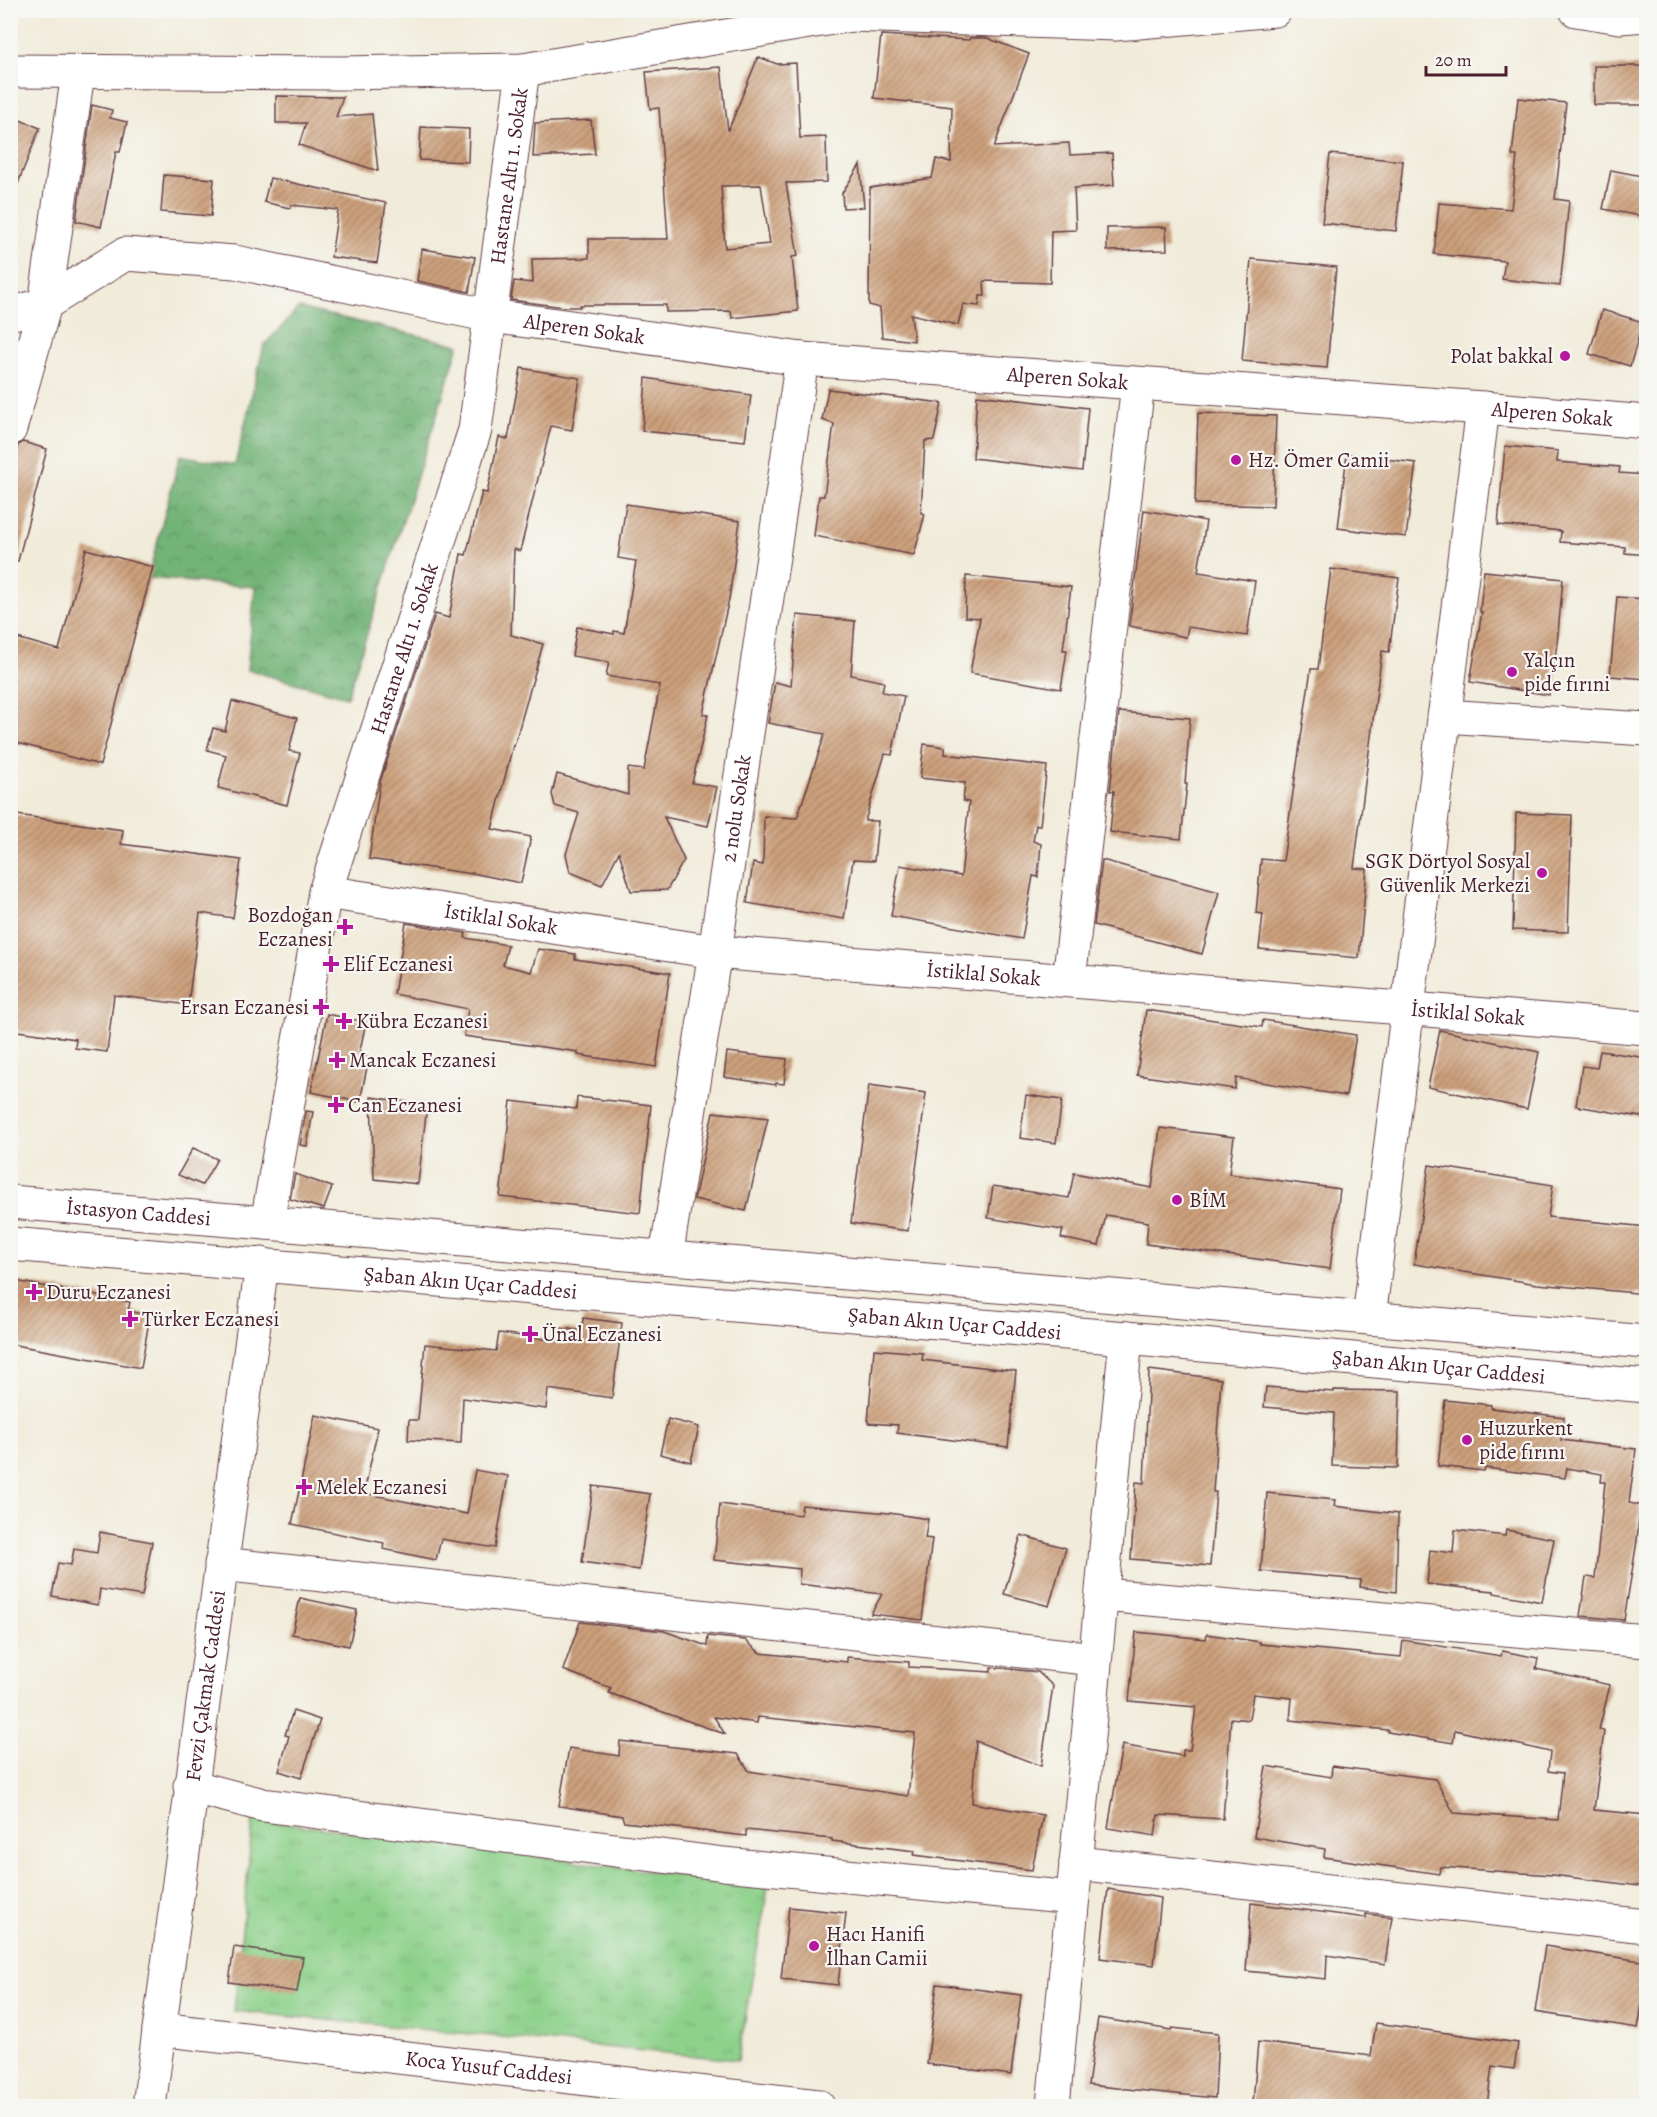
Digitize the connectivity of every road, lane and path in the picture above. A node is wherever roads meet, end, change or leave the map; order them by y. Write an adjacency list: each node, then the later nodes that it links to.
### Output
1 (1275, 10): 4 (street)
2 (1576, 10): 3 (street)
3 (1647, 15)
4 (523, 70): 6 (street); 9 (street, Hastane Altı 1. Sokak)
5 (10, 71): 6 (street)
6 (78, 73): 7 (street)
7 (45, 304): 8 (street, Alperen Sokak); 9 (street, Alperen Sokak); 14 (street)
8 (10, 314)
9 (491, 316): 10 (street, Alperen Sokak); 17 (street, Hastane Altı 1. Sokak)
10 (801, 359): 11 (street, Alperen Sokak); 18 (street, 2 nolu Sokak)
11 (1138, 384): 12 (street, Alperen Sokak); 19 (street)
12 (1483, 408): 13 (street, Alperen Sokak); 15 (street)
13 (1647, 422)
14 (10, 429)
15 (1444, 716): 16 (street); 20 (street)
16 (1647, 729)
17 (325, 892): 18 (street, İstiklal Sokak); 23 (street, Hastane Altı 1. Sokak)
18 (715, 951): 19 (street, İstiklal Sokak); 25 (street, 2 nolu Sokak)
19 (1069, 980): 20 (street, İstiklal Sokak)
20 (1408, 1008): 21 (street, İstiklal Sokak); 27 (street)
21 (1647, 1028)
22 (10, 1202): 23 (street, İstasyon Caddesi)
23 (267, 1223): 25 (street, Şaban Akın Uçar Caddesi); 26 (street, Fevzi Çakmak Caddesi)
24 (10, 1244): 26 (street, İstasyon Caddesi)
25 (666, 1257): 27 (street, Şaban Akın Uçar Caddesi)
26 (262, 1264): 28 (street, Şaban Akın Uçar Caddesi); 31 (street, Fevzi Çakmak Caddesi)
27 (1369, 1318): 29 (street, Şaban Akın Uçar Caddesi)
28 (1126, 1338): 30 (street, Şaban Akın Uçar Caddesi); 32 (street)
29 (1647, 1342)
30 (1647, 1386)
31 (221, 1564): 34 (street); 35 (street, Fevzi Çakmak Caddesi)
32 (1102, 1595): 33 (street); 34 (street)
33 (1647, 1641)
34 (1095, 1659): 36 (street)
35 (190, 1786): 37 (street); 39 (street, Fevzi Çakmak Caddesi)
36 (1076, 1863): 37 (street); 38 (street)
37 (1073, 1898): 42 (street)
38 (1647, 1926)
39 (159, 2029): 40 (street, Fevzi Çakmak Caddesi); 41 (street, Koca Yusuf Caddesi)
40 (149, 2106)
41 (818, 2106)
42 (1053, 2106)

